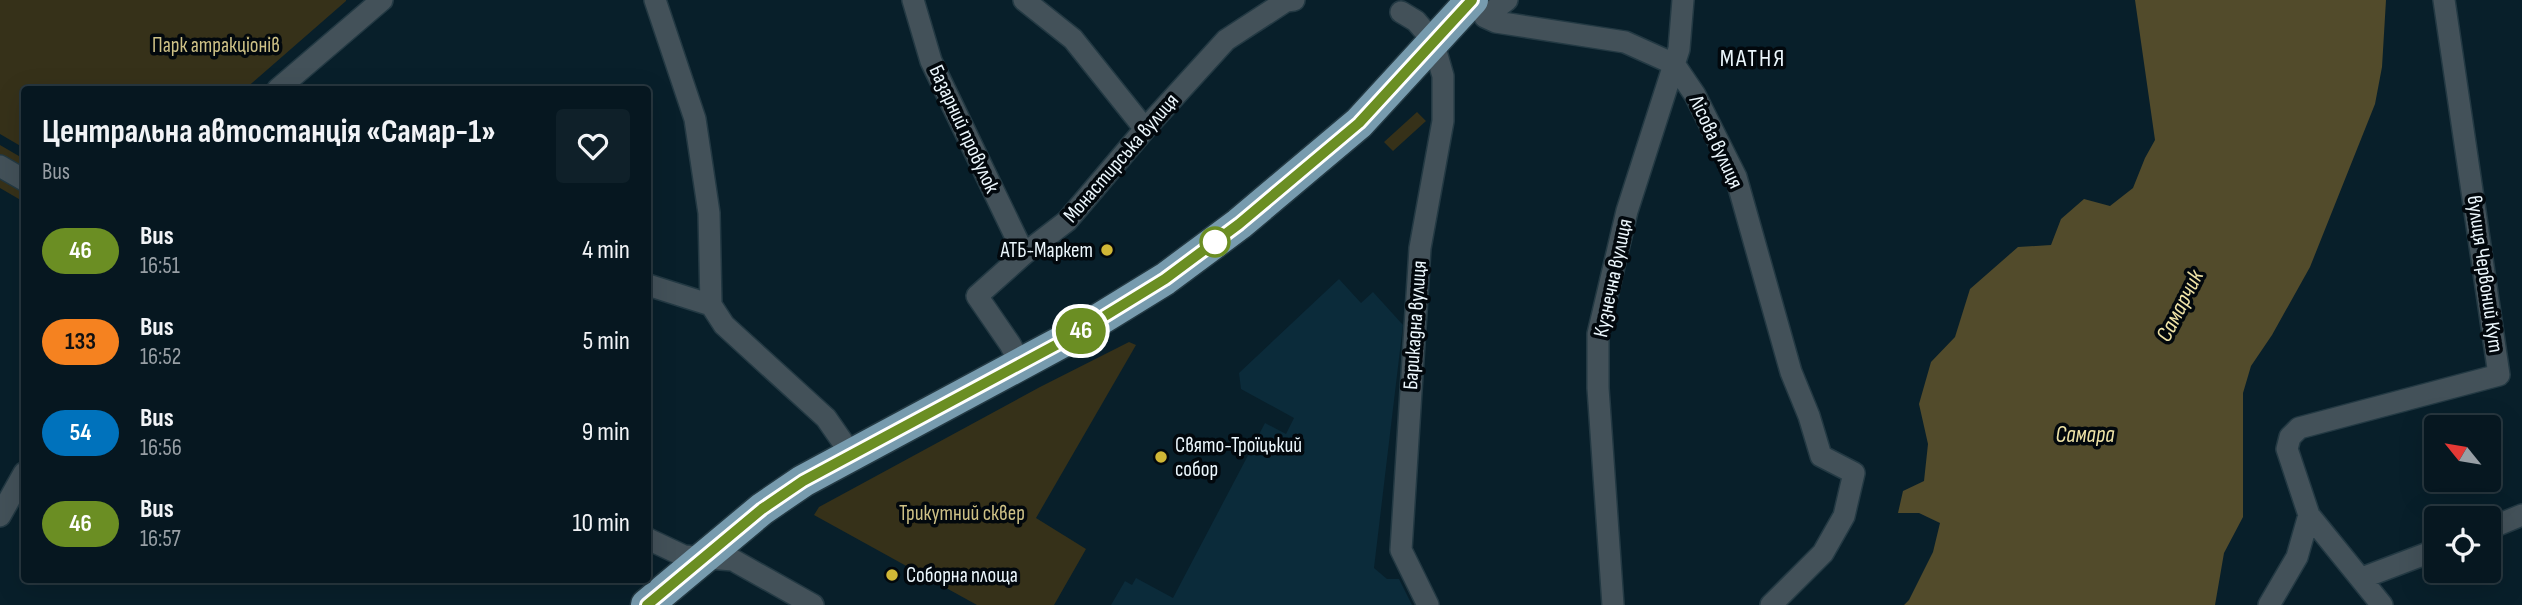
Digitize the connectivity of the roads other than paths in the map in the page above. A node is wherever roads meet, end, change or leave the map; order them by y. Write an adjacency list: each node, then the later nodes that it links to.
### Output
1 (382, 0): 13 (street)
2 (655, 0): 19 (street)
3 (913, 0): 17 (street, Базарний провулок)
4 (1024, 0): 14 (street)
5 (1294, 0): 14 (street, Монастирська вулиця)
6 (1507, 0): 9 (street)
7 (1683, 0): 12 (street, Кузнечна вулиця)
8 (2444, 0): 25 (street, вулиця Червоний Кут)
9 (1477, 6): 11 (highway); 12 (street)
10 (1401, 12): 11 (street)
11 (1433, 41): 20 (highway); 33 (street, Барикадна вулиця)
12 (1674, 64): 34 (street, Кузнечна вулиця); 35 (street, Лісова вулиця)
13 (281, 86)
14 (1145, 129): 17 (street, Монастирська вулиця)
15 (0, 166): 16 (street)
16 (21, 178)
17 (1024, 254): 20 (street, Монастирська вулиця)
18 (651, 286): 19 (street)
19 (711, 305): 21 (street)
20 (1020, 363): 21 (highway)
21 (851, 454): 29 (highway)
22 (21, 478): 24 (street)
23 (2522, 515): 26 (street)
24 (0, 516)
25 (2309, 516): 30 (street, вулиця Червоний Кут); 36 (street)
26 (2501, 524)
27 (651, 540): 29 (street)
28 (2424, 555): 30 (street)
29 (701, 558): 31 (highway); 32 (street)
30 (2362, 578): 37 (street, вулиця Червоний Кут)
31 (647, 605)
32 (814, 605)
33 (1429, 605)
34 (1613, 605)
35 (1772, 605)
36 (2269, 605)
37 (2382, 605)

